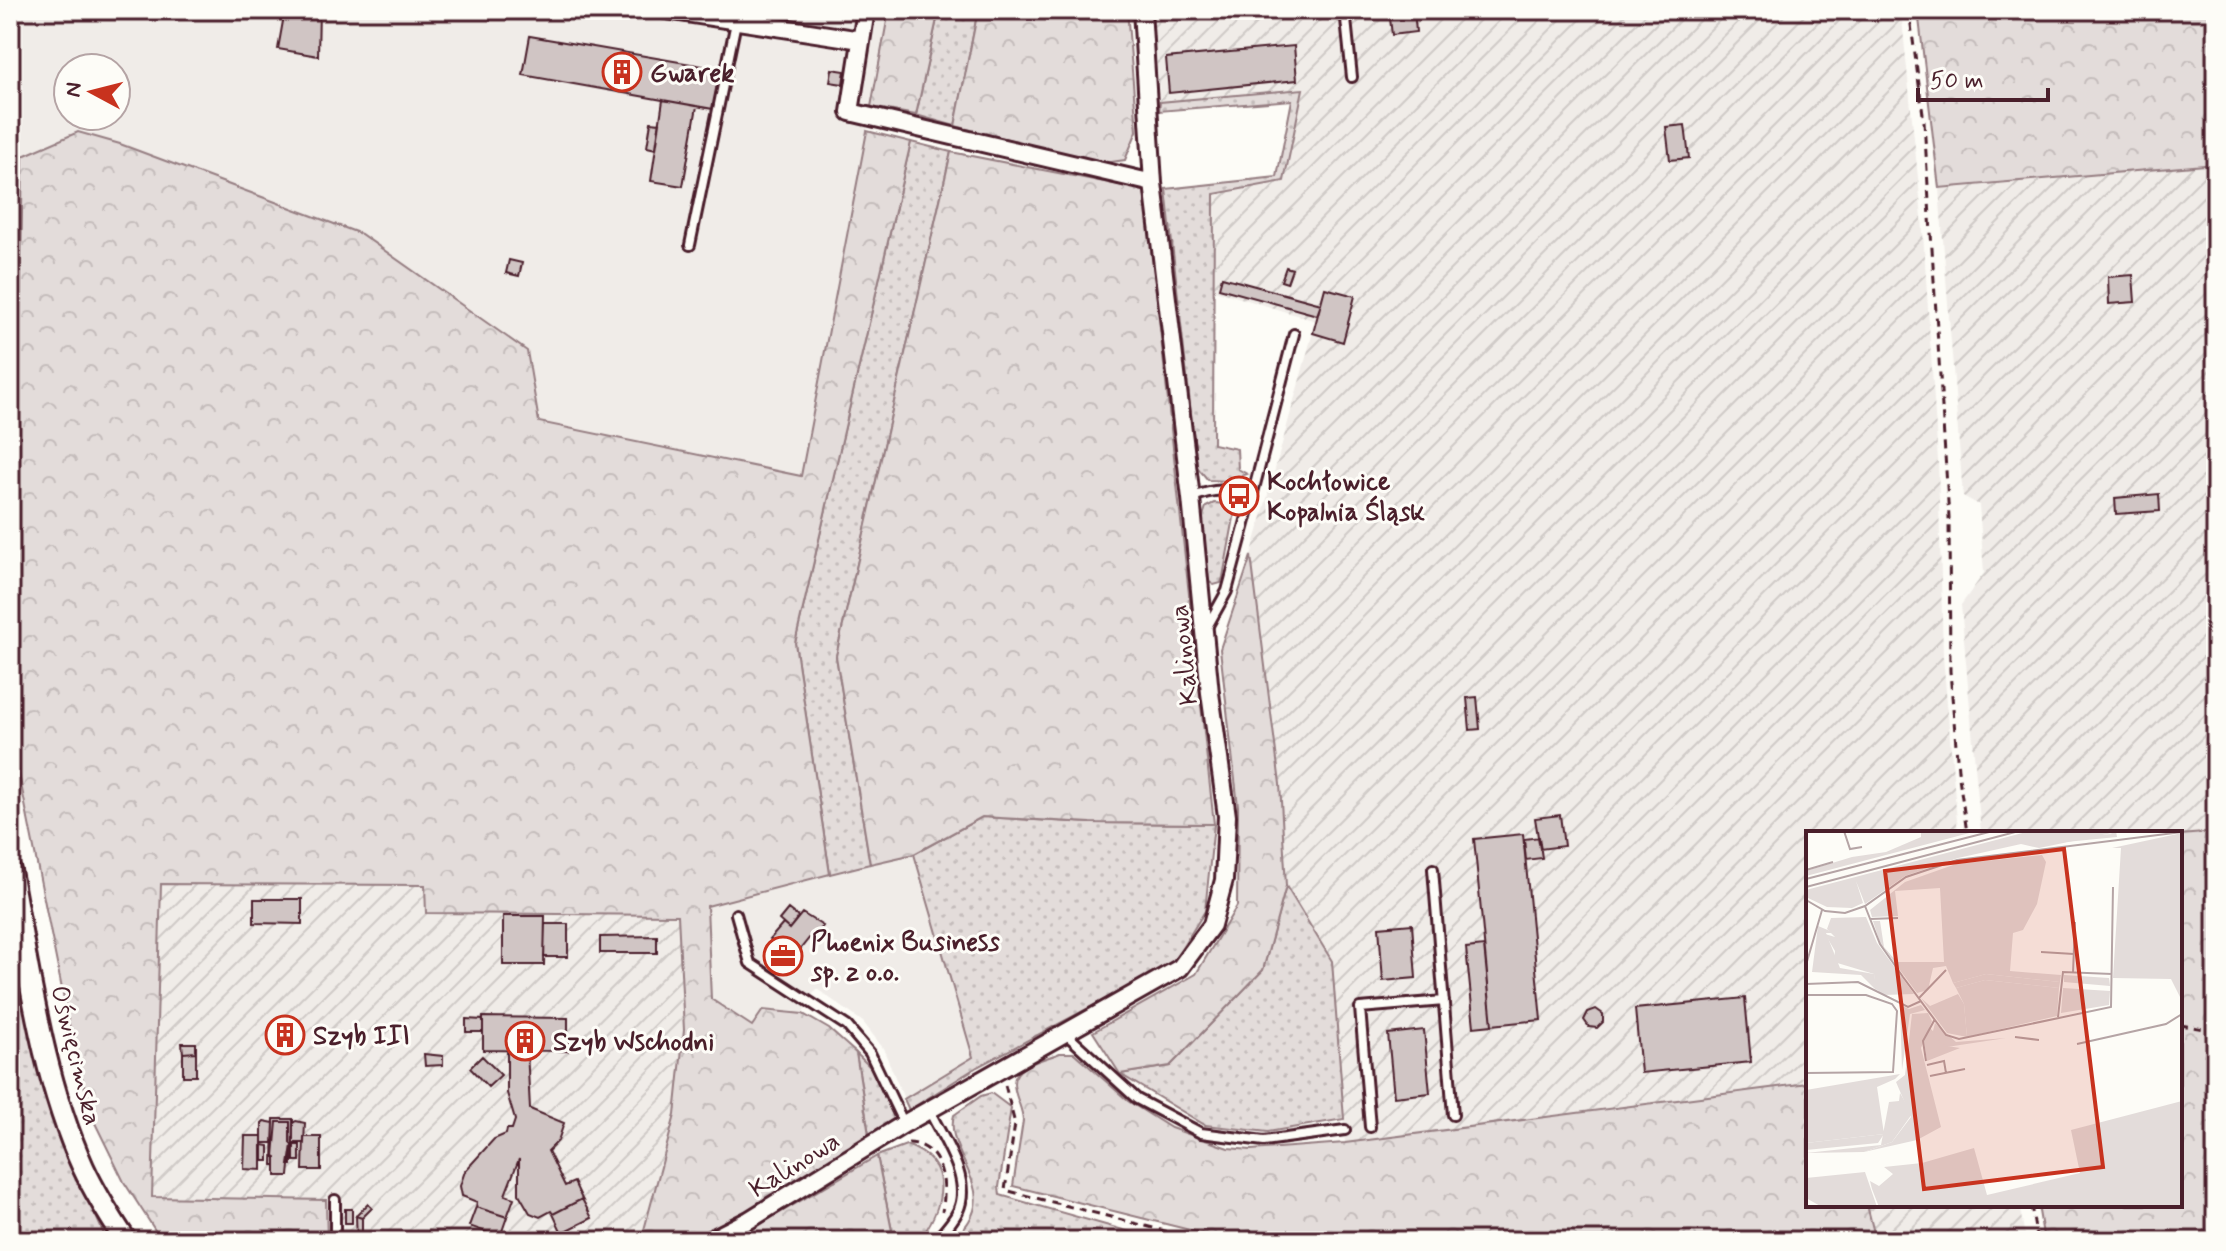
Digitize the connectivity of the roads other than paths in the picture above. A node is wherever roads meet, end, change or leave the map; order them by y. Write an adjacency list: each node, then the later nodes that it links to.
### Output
1 (666, 10): 5 (street)
2 (866, 10): 6 (street)
3 (1142, 10): 8 (street, Kalinowa)
4 (1345, 10): 7 (lane)
5 (736, 22): 6 (street); 9 (lane)
6 (861, 40): 8 (street)
7 (1352, 77)
8 (1153, 183): 11 (street, Kalinowa)
9 (690, 245)
10 (1294, 334): 12 (lane)
11 (1191, 498): 12 (lane); 13 (street, Kalinowa)
12 (1248, 513): 13 (lane)
13 (1205, 632): 18 (street, Kalinowa)
14 (1433, 869): 17 (lane)
15 (10, 871): 25 (street, Oświęcimska)
16 (736, 914): 21 (lane)
17 (1444, 1001): 20 (lane); 22 (lane)
18 (1065, 1033): 19 (street, Kalinowa); 23 (lane)
19 (929, 1110): 21 (street, Kalinowa); 29 (lane)
20 (1453, 1115)
21 (904, 1124): 28 (street, Kalinowa)
22 (1370, 1127)
23 (1345, 1130)
24 (335, 1200): 27 (lane)
25 (122, 1235): 26 (lane)
26 (139, 1241)
27 (335, 1241)
28 (708, 1241)
29 (935, 1241)

